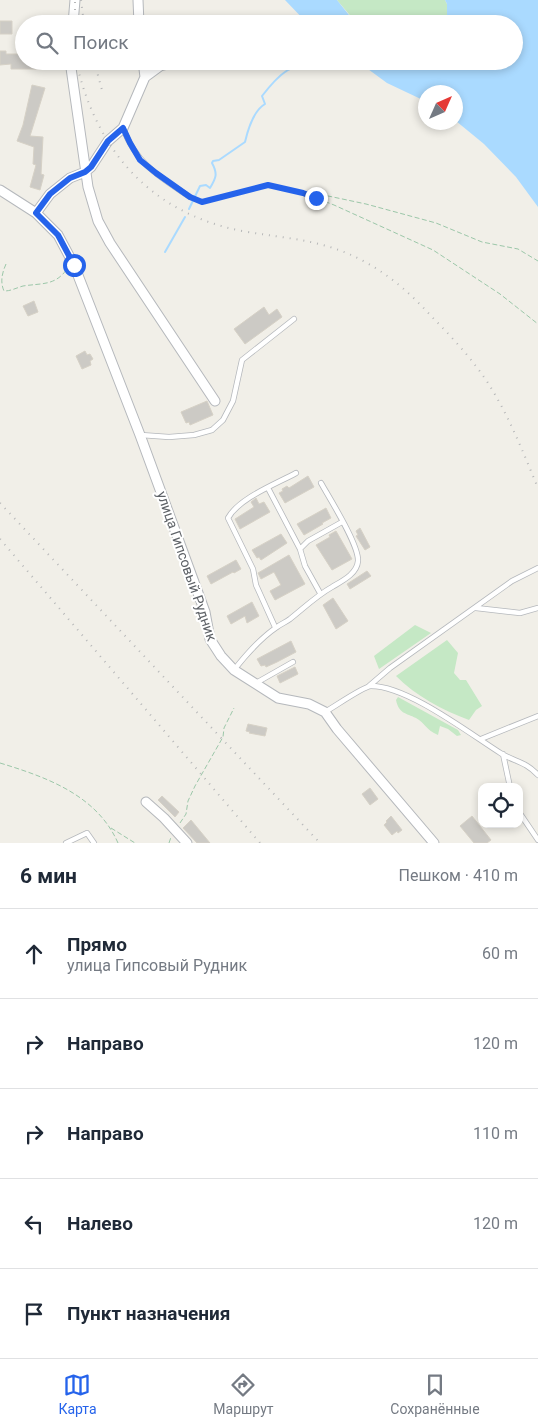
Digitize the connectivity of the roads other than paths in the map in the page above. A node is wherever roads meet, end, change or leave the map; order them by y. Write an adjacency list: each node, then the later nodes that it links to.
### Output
1 (75, 0): 3 (street)
2 (138, 0): 4 (street)
3 (74, 15)
4 (139, 15)
5 (71, 70): 10 (street)
6 (144, 70): 8 (street)
7 (155, 70): 8 (street)
8 (145, 77): 9 (street)
9 (123, 128): 10 (street); 12 (lane)
10 (85, 172): 13 (street); 15 (street)
11 (0, 190): 13 (street, улица Гипсовый Рудник)
12 (190, 197)
13 (36, 213): 16 (street, улица Гипсовый Рудник)
14 (294, 319): 16 (lane)
15 (215, 401)
16 (140, 435): 28 (street, улица Гипсовый Рудник)
17 (296, 472): 19 (lane)
18 (321, 483): 20 (lane)
19 (268, 488): 21 (lane); 26 (lane)
20 (342, 522): 21 (lane); 23 (lane)
21 (300, 549): 23 (lane)
22 (538, 568): 24 (lane)
23 (320, 593): 26 (lane)
24 (475, 608): 25 (lane); 30 (lane)
25 (538, 608)
26 (276, 627): 28 (lane)
27 (293, 662): 29 (lane)
28 (234, 670): 29 (street, улица Гипсовый Рудник)
29 (255, 684): 31 (street, улица Гипсовый Рудник)
30 (369, 686): 31 (lane); 33 (lane)
31 (325, 712): 44 (street)
32 (538, 716): 33 (lane)
33 (481, 739): 34 (lane)
34 (504, 754): 35 (lane); 36 (lane)
35 (538, 774)
36 (509, 783)
37 (146, 802): 43 (street)
38 (523, 818): 39 (lane)
39 (538, 840)
40 (66, 843): 41 (lane)
41 (94, 843)
42 (176, 843): 43 (street)
43 (186, 843)
44 (434, 843)

